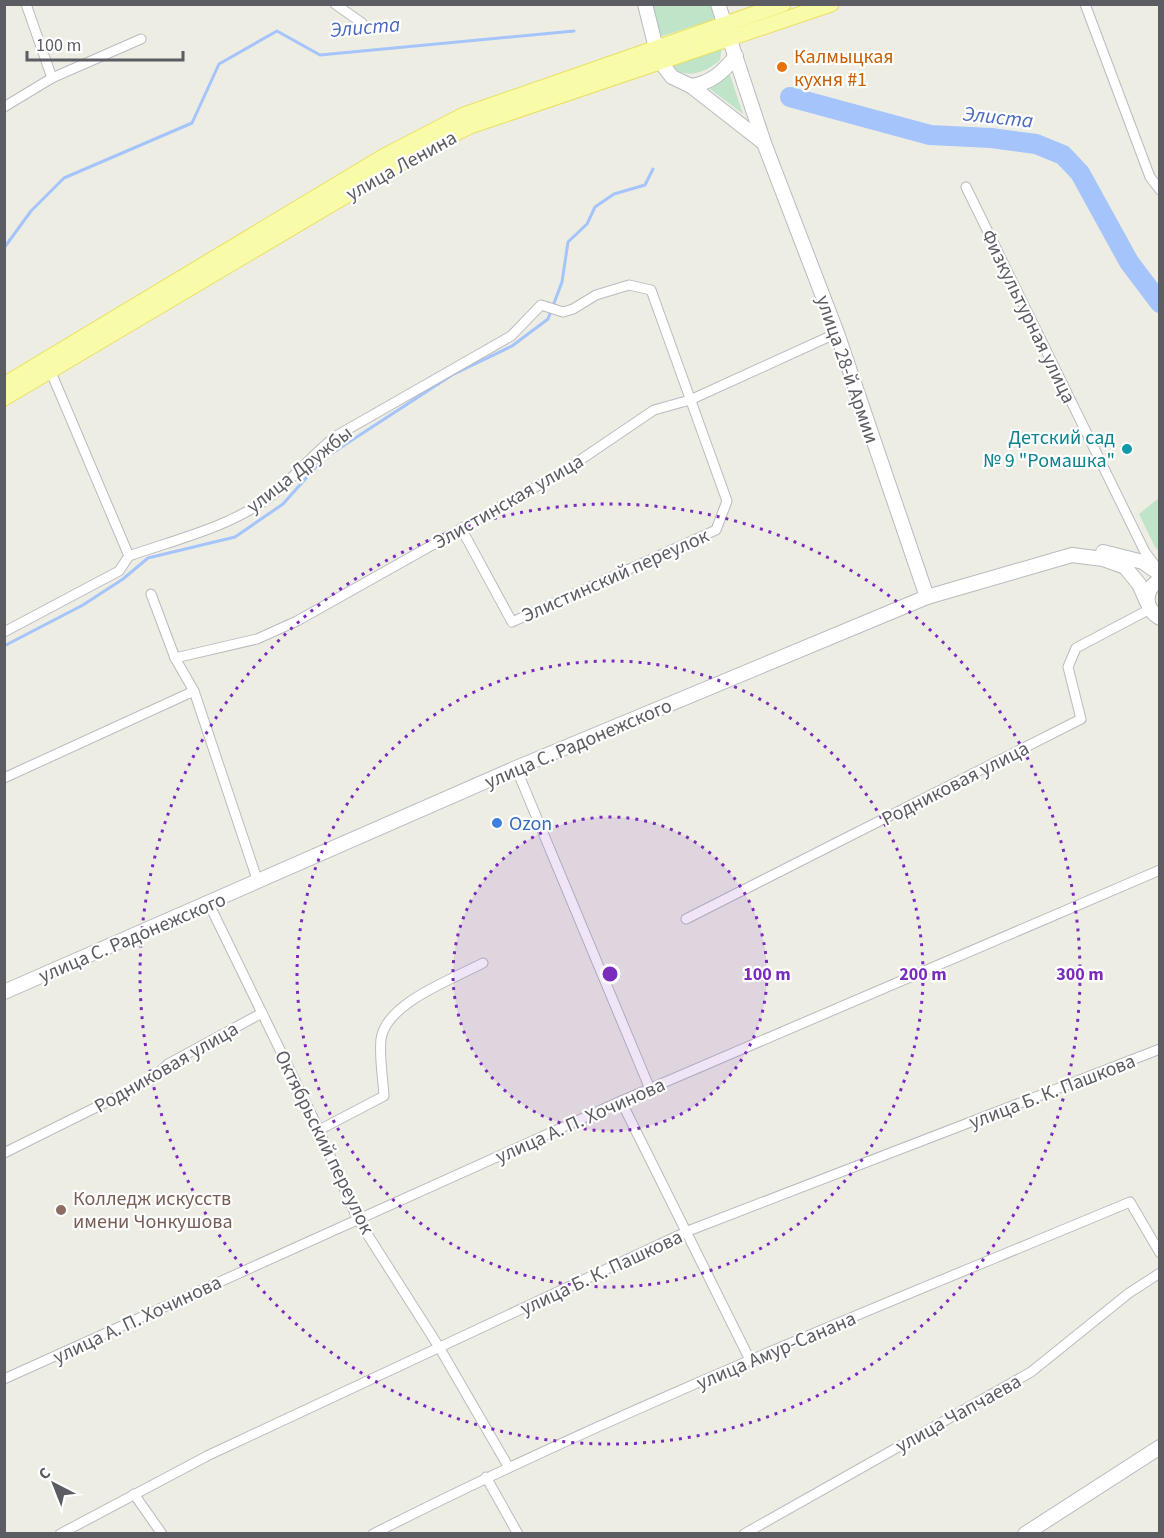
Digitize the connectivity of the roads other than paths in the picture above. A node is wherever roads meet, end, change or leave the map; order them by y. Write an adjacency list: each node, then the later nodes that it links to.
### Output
1 (26, 4): 13 (street)
2 (335, 4): 8 (street)
3 (645, 4): 11 (street)
4 (718, 4): 9 (street, улица 28-й Армии)
5 (783, 4): 9 (main road, улица Ленина)
6 (831, 4): 9 (main road, улица Ленина)
7 (1085, 4): 18 (street)
8 (362, 23)
9 (728, 31): 11 (main road, улица Ленина); 12 (street, улица 28-й Армии)
10 (141, 39): 13 (street)
11 (657, 54): 14 (street); 21 (main road, улица Ленина); 22 (main road, улица Ленина)
12 (736, 56): 14 (street); 16 (street, улица 28-й Армии)
13 (52, 78): 15 (street)
14 (691, 86): 16 (street)
15 (4, 107)
16 (764, 143): 20 (street, улица 28-й Армии)
17 (966, 187): 28 (street, Физкультурная улица)
18 (1160, 190)
19 (651, 290): 24 (street, Элистинский переулок); 27 (street, улица Дружбы)
20 (837, 333): 24 (street, Элистинская улица); 31 (street, улица 28-й Армии)
21 (50, 370): 23 (main road, улица Ленина); 27 (street)
22 (4, 385)
23 (4, 398)
24 (690, 400): 25 (street, Элистинская улица); 25 (street, Элистинский переулок)
25 (461, 528): 34 (street, Элистинская улица)
26 (1072, 555): 28 (street); 31 (street, улица С. Радонежского); 32 (street, улица С. Радонежского)
27 (129, 556): 33 (street, улица Дружбы)
28 (1160, 573)
29 (1160, 580): 32 (street)
30 (151, 594): 34 (street)
31 (927, 597): 36 (street, улица С. Радонежского)
32 (1154, 613): 41 (street, Родниковая улица)
33 (4, 632)
34 (175, 658): 35 (street)
35 (194, 691): 37 (street); 39 (street)
36 (516, 768): 39 (street, улица С. Радонежского); 46 (street)
37 (4, 778)
38 (1160, 870): 46 (street, улица А. П. Хочинова)
39 (258, 882): 40 (street, улица С. Радонежского)
40 (209, 903): 43 (street, улица С. Радонежского); 44 (street, Октябрьский переулок)
41 (686, 919)
42 (483, 963): 48 (street)
43 (4, 992)
44 (262, 1012): 48 (street, Октябрьский переулок); 49 (street, Родниковая улица)
45 (1160, 1049): 51 (street, улица Б. К. Пашкова)
46 (650, 1089): 47 (street, улица А. П. Хочинова)
47 (621, 1101): 50 (street, улица А. П. Хочинова); 51 (street)
48 (319, 1130): 50 (street, Октябрьский переулок)
49 (4, 1153)
50 (357, 1218): 54 (street, Октябрьский переулок); 56 (street, улица А. П. Хочинова)
51 (688, 1231): 54 (street, улица Б. К. Пашкова); 55 (street)
52 (1160, 1253): 55 (street, улица Амур-Санана)
53 (1160, 1273): 65 (street, улица Чапчаева)
54 (439, 1347): 58 (street, Октябрьский переулок); 60 (street, улица Б. К. Пашкова)
55 (750, 1360): 58 (street, улица Амур-Санана)
56 (4, 1379)
57 (1160, 1447): 66 (street)
58 (508, 1466): 59 (street, улица Амур-Санана)
59 (486, 1477): 63 (street, улица Амур-Санана); 64 (street)
60 (134, 1494): 61 (street, улица Б. К. Пашкова); 62 (street)
61 (60, 1533)
62 (162, 1533)
63 (373, 1533)
64 (518, 1533)
65 (744, 1533)
66 (1024, 1533)

